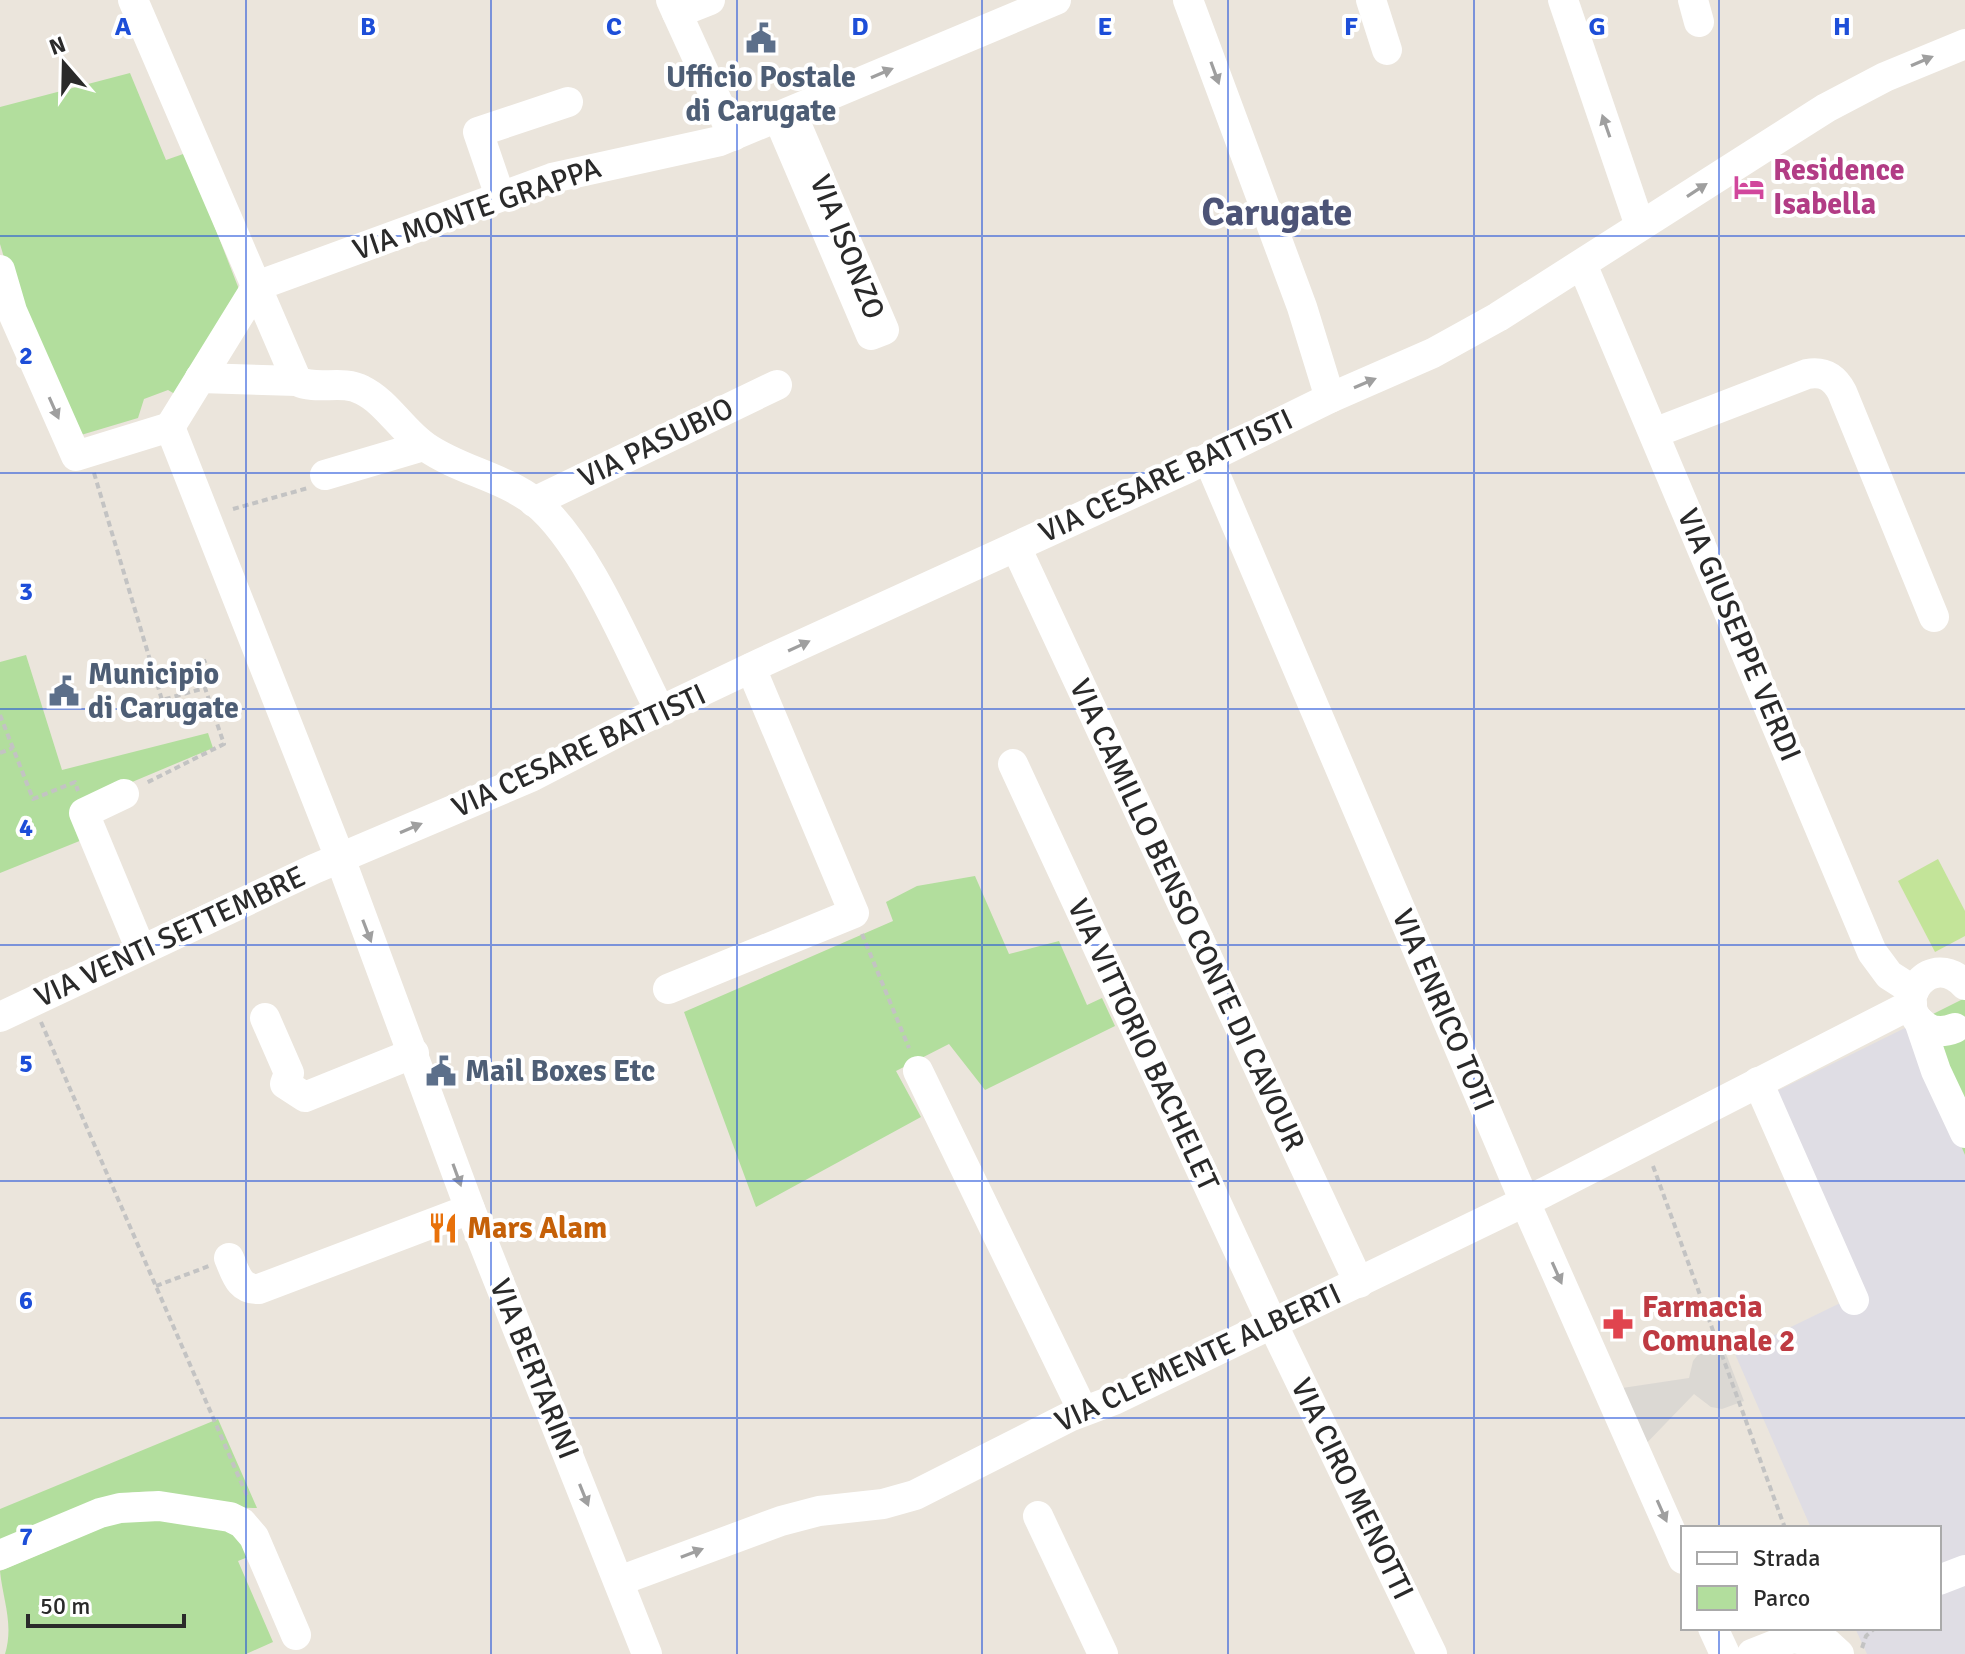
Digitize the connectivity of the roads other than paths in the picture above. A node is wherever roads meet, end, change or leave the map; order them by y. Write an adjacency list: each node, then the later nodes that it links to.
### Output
1 (133, 0): 17 (street)
2 (710, 0): 7 (street)
3 (1056, 0): 11 (street, VIA MONTE GRAPPA, one-way to 3)
4 (1188, 0): 22 (street, one-way to 22)
5 (1371, 0): 9 (street)
6 (1563, 0): 14 (street, one-way to 6)
7 (674, 6): 12 (street)
8 (1965, 44): 14 (street, VIA CESARE BATTISTI, one-way to 8)
9 (1387, 50)
10 (568, 102): 13 (street)
11 (785, 114): 11 (street, VIA ISONZO); 12 (street, VIA MONTE GRAPPA)
12 (733, 136): 13 (street, VIA MONTE GRAPPA)
13 (500, 196): 17 (street, VIA MONTE GRAPPA)
14 (1640, 226): 15 (street, VIA CESARE BATTISTI)
15 (1582, 264): 22 (street, VIA CESARE BATTISTI, one-way to 15); 24 (street, VIA GIUSEPPE VERDI)
16 (0, 270): 18 (street)
17 (257, 286): 19 (street); 20 (street)
18 (6, 313): 23 (street, one-way to 23)
19 (200, 378): 20 (street); 23 (street)
20 (297, 381): 25 (street)
21 (777, 385): 28 (street, VIA PASUBIO)
22 (1330, 398): 26 (street, VIA CESARE BATTISTI)
23 (170, 427): 35 (street, VIA BERTARINI)
24 (1654, 433): 30 (street); 39 (street, VIA GIUSEPPE VERDI)
25 (423, 446): 27 (street); 28 (street)
26 (1208, 458): 29 (street, VIA CESARE BATTISTI); 48 (street, VIA ENRICO TOTI)
27 (325, 475)
28 (534, 502): 32 (street)
29 (1016, 547): 31 (street, VIA CESARE BATTISTI, one-way to 29); 51 (street, VIA CAMILLO BENSO CONTE DI CAVOUR)
30 (1934, 617)
31 (751, 668): 32 (street, VIA CESARE BATTISTI); 38 (street)
32 (660, 711): 35 (street, VIA CESARE BATTISTI, one-way to 32)
33 (1013, 764): 53 (street, VIA VITTORIO BACHELET)
34 (124, 794): 36 (street)
35 (340, 858): 36 (street, VIA VENTI SETTEMBRE); 43 (street, VIA BERTARINI, one-way to 43)
36 (141, 950): 40 (street, VIA VENTI SETTEMBRE)
37 (1959, 976): 39 (street, VIA CLEMENTE ALBERTI)
38 (668, 989)
39 (1915, 1005): 42 (street); 45 (street, VIA CLEMENTE ALBERTI); 46 (street)
40 (0, 1017)
41 (265, 1018): 43 (street)
42 (1960, 1023): 46 (street)
43 (414, 1053): 49 (street, VIA BERTARINI, one-way to 49)
44 (918, 1071): 54 (street)
45 (1758, 1082): 48 (street, VIA CLEMENTE ALBERTI); 52 (street)
46 (1945, 1087): 47 (street)
47 (1965, 1133)
48 (1525, 1202): 51 (street, VIA CLEMENTE ALBERTI); 56 (street, VIA ENRICO TOTI, one-way to 56)
49 (470, 1209): 50 (street); 60 (street, VIA BERTARINI, one-way to 60)
50 (229, 1258)
51 (1359, 1283): 53 (street, VIA CLEMENTE ALBERTI)
52 (1854, 1300)
53 (1273, 1325): 54 (street, VIA CLEMENTE ALBERTI); 67 (street, VIA CIRO MENOTTI)
54 (1083, 1411): 60 (street, VIA CLEMENTE ALBERTI, one-way to 54)
55 (1038, 1516): 66 (street)
56 (1681, 1554)
57 (0, 1555): 64 (street)
58 (1965, 1570): 59 (street)
59 (1941, 1579)
60 (619, 1581): 65 (street, VIA BERTARINI)
61 (1714, 1630): 68 (street)
62 (1848, 1630): 70 (street)
63 (1803, 1632): 69 (street); 70 (street)
64 (296, 1635)
65 (647, 1654)
66 (1103, 1654)
67 (1432, 1654)
68 (1725, 1654)
69 (1752, 1654)
70 (1842, 1654)

